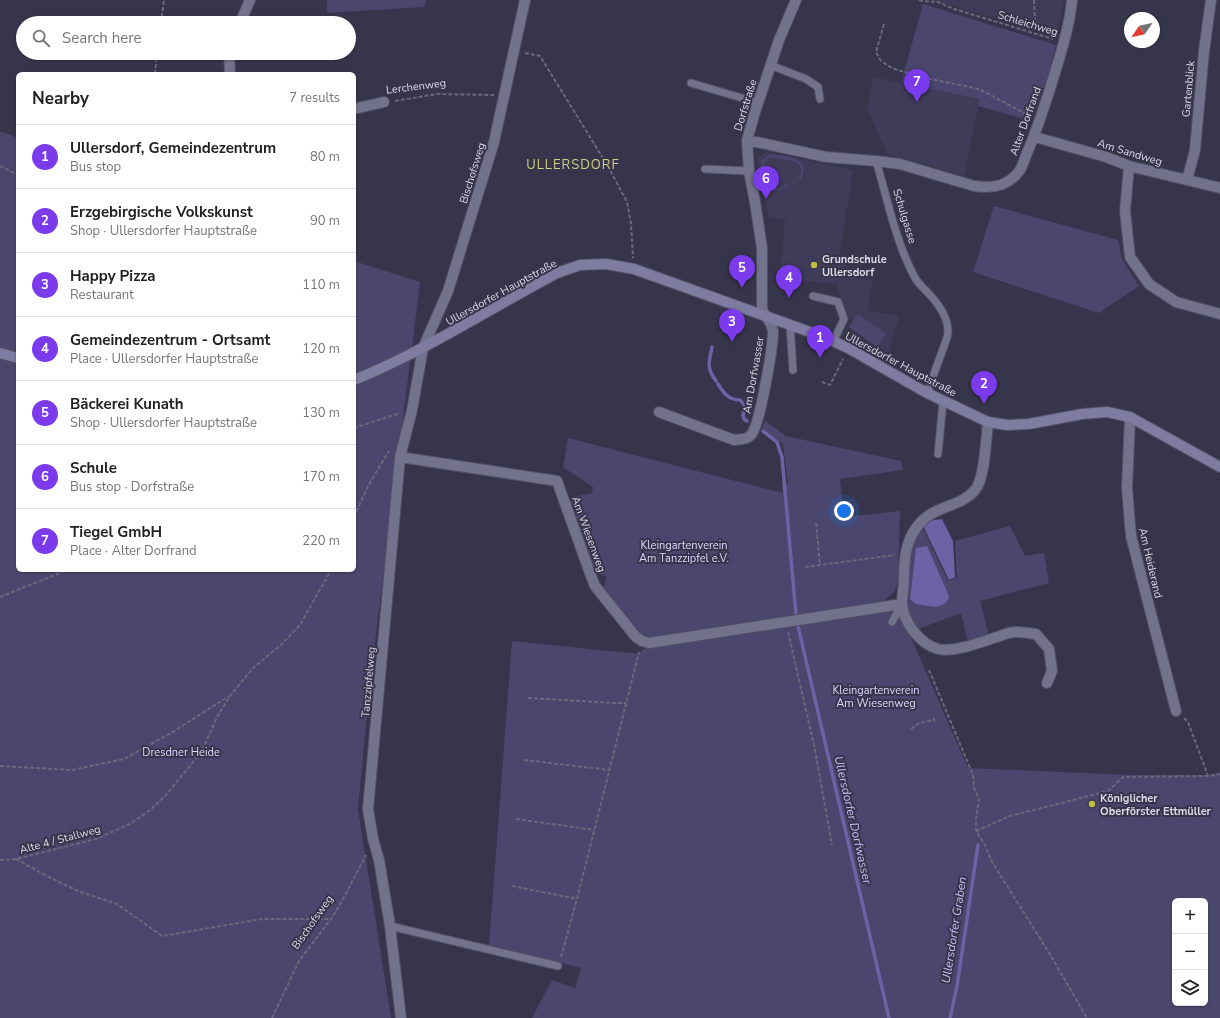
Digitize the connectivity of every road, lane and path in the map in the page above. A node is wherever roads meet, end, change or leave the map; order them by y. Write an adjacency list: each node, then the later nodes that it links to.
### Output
1 (164, 0): 9 (path)
2 (250, 0): 10 (street)
3 (525, 0): 12 (street, Bischofsweg)
4 (796, 0): 15 (street, Dorfstraße)
5 (919, 0): 6 (path, Schleichweg)
6 (1034, 0)
7 (1072, 0): 24 (street, Alter Dorfrand)
8 (1211, 0): 33 (street, Gartenblick)
9 (162, 16)
10 (243, 16)
11 (884, 24): 24 (path)
12 (515, 51): 19 (street, Bischofsweg); 35 (path)
13 (156, 60): 16 (path)
14 (229, 60): 17 (street)
15 (770, 65): 20 (lane); 22 (street, Dorfstraße)
16 (155, 72)
17 (230, 72)
18 (691, 83): 22 (lane)
19 (505, 95): 21 (path, Lerchenweg); 41 (street, Bischofsweg)
20 (820, 99)
21 (384, 102): 23 (street, Lerchenweg)
22 (757, 104): 26 (street, Dorfstraße)
23 (356, 109)
24 (1040, 121): 25 (street, Alter Dorfrand)
25 (1034, 137): 27 (street, Alter Dorfrand); 29 (street, Am Sandweg)
26 (747, 140): 27 (street); 31 (street, Dorfstraße)
27 (876, 161): 48 (lane, Schulgasse)
28 (0, 166): 32 (path)
29 (1129, 166): 33 (street, Am Sandweg); 37 (street)
30 (705, 169): 31 (lane)
31 (749, 171): 38 (street, Dorfstraße)
32 (16, 174)
33 (1187, 180): 34 (street, Am Sandweg)
34 (1220, 188)
35 (634, 269): 38 (main road, Ullersdorfer Hauptstraße); 41 (main road, Ullersdorfer Hauptstraße)
36 (813, 296): 40 (lane)
37 (1220, 314)
38 (766, 317): 39 (main road, Ullersdorfer Hauptstraße); 51 (street, Am Dorfwasser)
39 (790, 325): 40 (main road, Ullersdorfer Hauptstraße); 45 (lane)
40 (833, 342): 42 (main road, Ullersdorfer Hauptstraße)
41 (423, 348): 46 (main road, Ullersdorfer Hauptstraße); 50 (street, Tanzzipfelweg)
42 (848, 348): 47 (path); 48 (main road, Ullersdorfer Hauptstraße)
43 (0, 353): 44 (main road)
44 (16, 357)
45 (793, 370)
46 (356, 379)
47 (822, 382)
48 (927, 393): 49 (main road, Ullersdorfer Hauptstraße)
49 (943, 400): 53 (main road, Ullersdorfer Hauptstraße); 56 (lane)
50 (412, 410): 54 (path); 55 (street, Tanzzipfelweg)
51 (659, 412)
52 (1130, 417): 53 (main road, Ullersdorfer Hauptstraße); 58 (main road, Ullersdorfer Hauptstraße); 76 (street, Am Heiderand)
53 (988, 422): 61 (street)
54 (356, 427)
55 (404, 444): 57 (street, Tanzzipfelweg); 59 (path)
56 (938, 454)
57 (400, 457): 70 (street, Am Wiesenweg); 87 (street, Tanzzipfelweg)
58 (1220, 467)
59 (356, 513)
60 (816, 523): 62 (path)
61 (905, 553): 62 (path); 67 (street)
62 (820, 565): 63 (path)
63 (805, 567)
64 (62, 572): 66 (path)
65 (330, 572): 73 (path, Alte 4 / Stallweg)
66 (0, 598)
67 (902, 604): 68 (street); 69 (lane); 72 (street)
68 (786, 621): 70 (street); 88 (path)
69 (892, 622)
70 (642, 641): 75 (path)
71 (929, 670): 86 (path)
72 (1047, 683)
73 (230, 696): 80 (path); 89 (path, Alte 4 / Stallweg)
74 (528, 698): 75 (path)
75 (626, 703): 81 (path)
76 (1176, 711): 83 (path)
77 (934, 718): 78 (path)
78 (911, 729)
79 (524, 760): 81 (path)
80 (0, 766)
81 (610, 770): 85 (path)
82 (1220, 774): 83 (path)
83 (1208, 776): 86 (path)
84 (516, 819): 85 (path)
85 (594, 830): 92 (path)
86 (976, 831): 98 (path)
87 (373, 839): 93 (path, Bischofsweg); 94 (street, Tanzzipfelweg)
88 (832, 845)
89 (16, 859): 90 (path, Alte 4 / Stallweg); 93 (path)
90 (0, 860)
91 (512, 886): 92 (path)
92 (577, 899): 95 (path)
93 (331, 919): 96 (path, Bischofsweg)
94 (390, 926): 95 (lane); 97 (street, Tanzzipfelweg)
95 (558, 966)
96 (272, 1018)
97 (401, 1018)
98 (1087, 1018)

